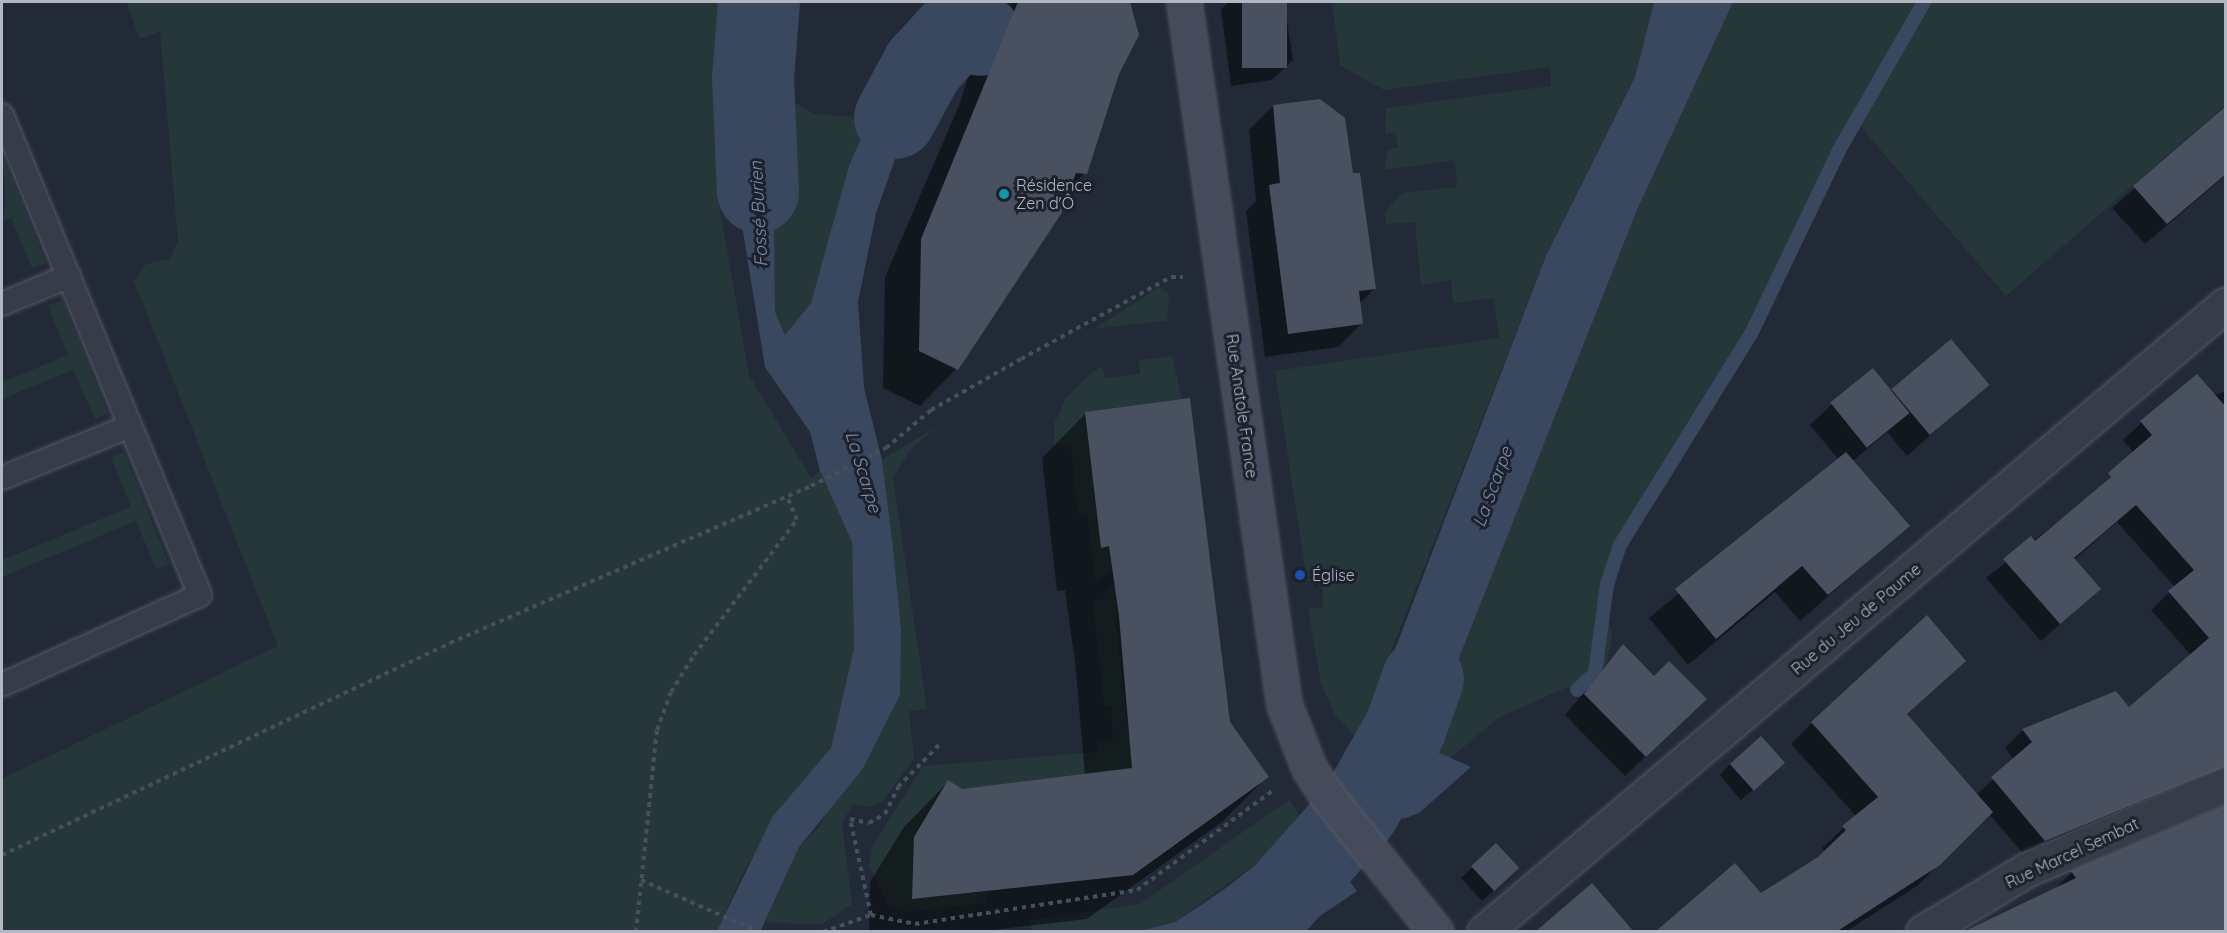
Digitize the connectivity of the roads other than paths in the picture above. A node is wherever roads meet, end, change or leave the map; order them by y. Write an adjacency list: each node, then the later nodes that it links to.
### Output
1 (1185, 6): 10 (main road, Rue Anatole France)
2 (3, 121): 3 (lane)
3 (69, 276): 4 (lane); 6 (lane)
4 (2, 304)
5 (2226, 304): 11 (street, Rue du Jeu de Paume)
6 (130, 426): 7 (lane); 8 (lane)
7 (2, 478)
8 (2, 685)
9 (2226, 784): 12 (street, Rue Marcel Sembat)
10 (1436, 932)
11 (1485, 932)
12 (1923, 932)

